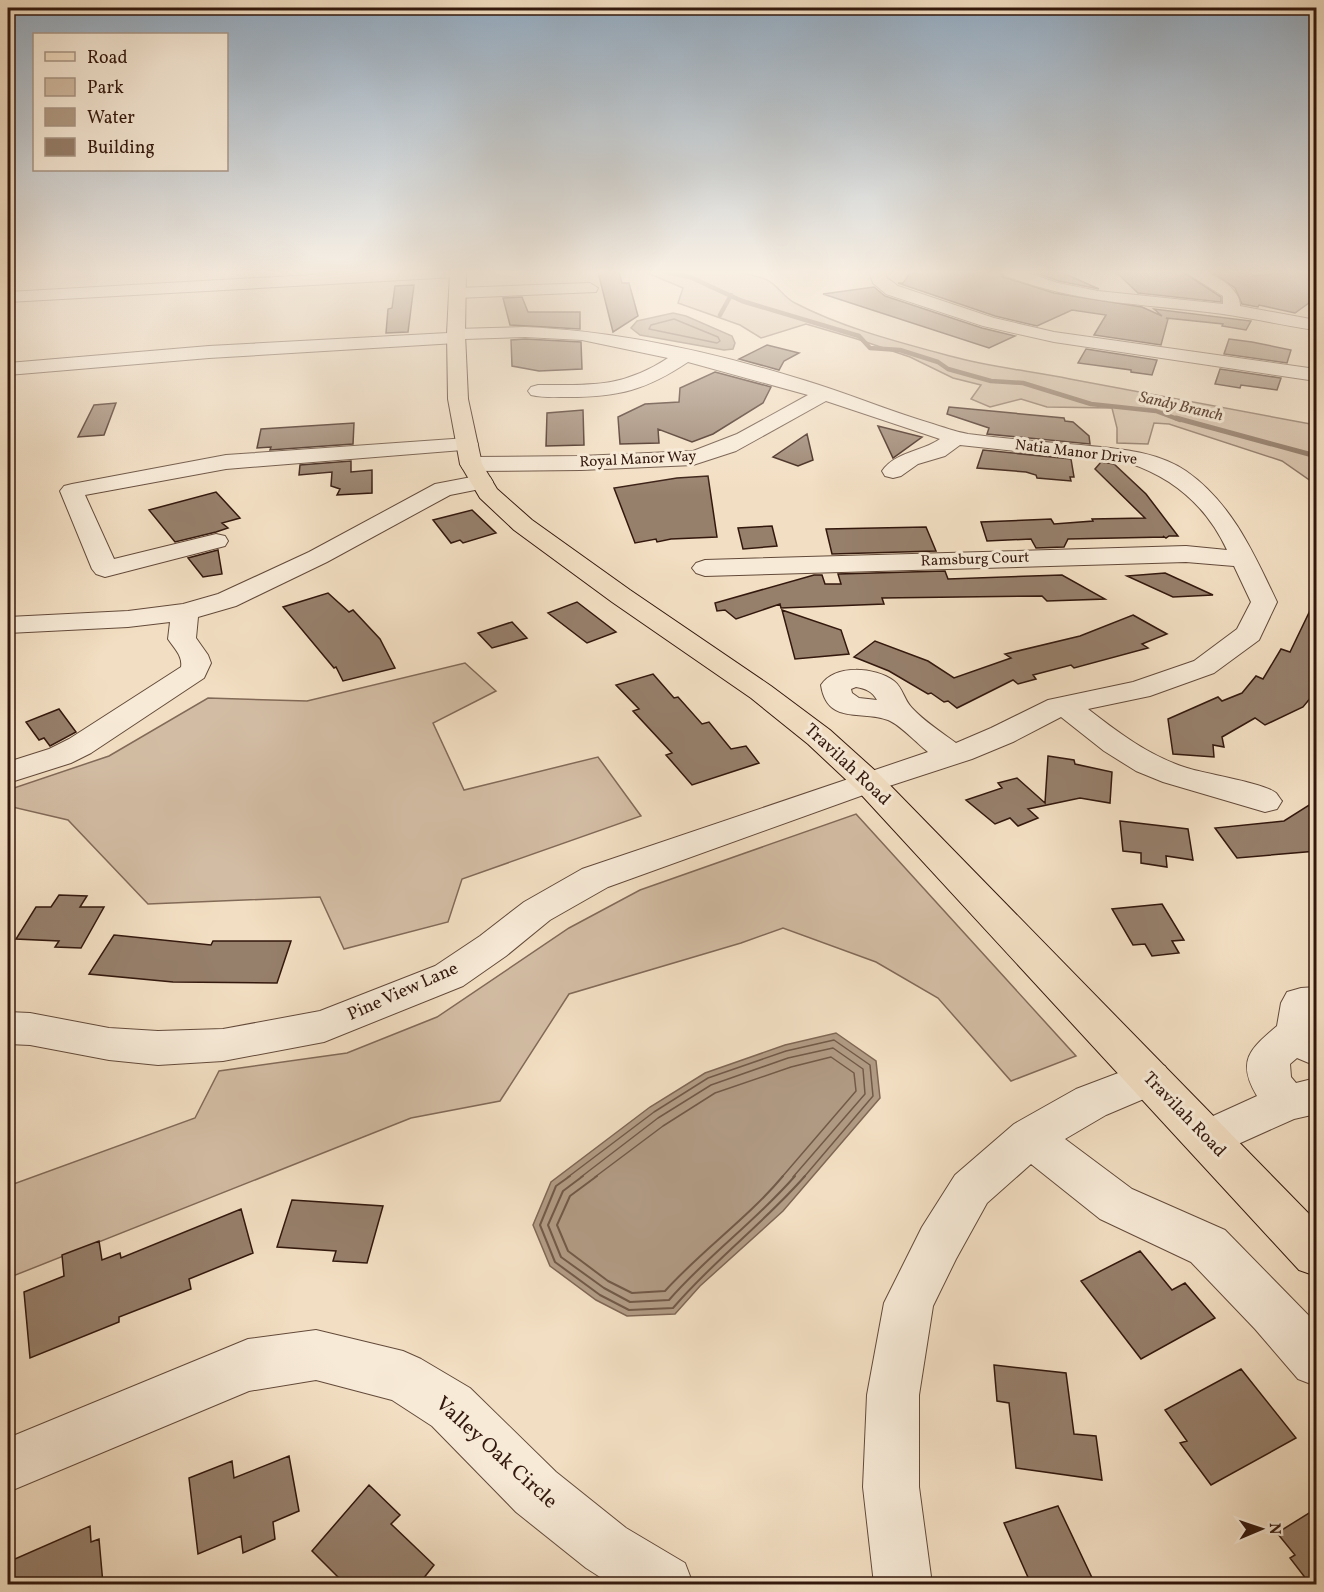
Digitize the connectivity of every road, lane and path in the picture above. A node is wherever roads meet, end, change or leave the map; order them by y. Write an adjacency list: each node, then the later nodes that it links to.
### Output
1 (300, 346): 6 (street, Natia Manor Drive)
2 (456, 346): 11 (main road, Travilah Road)
3 (637, 346): 5 (street, Natia Manor Drive)
4 (1115, 346): 7 (street)
5 (684, 356): 8 (street); 9 (street, Natia Manor Drive)
6 (8, 369)
7 (1317, 375)
8 (538, 391)
9 (825, 394): 10 (street, Natia Manor Drive); 11 (street, Royal Manor Way)
10 (956, 438): 13 (street); 16 (street, Natia Manor Drive)
11 (473, 463): 12 (street); 18 (street); 24 (main road, Travilah Road)
12 (218, 464): 14 (street); 15 (street)
13 (893, 471)
14 (137, 501)
15 (216, 541)
16 (1245, 559): 17 (street, Ramsburg Court); 20 (street, Natia Manor Drive)
17 (705, 568)
18 (185, 612): 19 (street); 23 (street)
19 (8, 625)
20 (1064, 705): 22 (street, Natia Manor Drive); 25 (street)
21 (898, 712): 22 (street)
22 (951, 755): 24 (street, Natia Manor Drive)
23 (8, 772)
24 (868, 782): 26 (street, Pine View Lane); 28 (main road, Travilah Road)
25 (1265, 801)
26 (8, 1028)
27 (1310, 1029): 29 (street)
28 (1150, 1078): 30 (street); 31 (main road, Travilah Road)
29 (1301, 1099): 31 (street)
30 (1030, 1137): 33 (street); 36 (street)
31 (1207, 1139): 32 (main road, Travilah Road)
32 (1317, 1254)
33 (1317, 1361)
34 (8, 1465): 35 (street, Valley Oak Circle)
35 (664, 1584)
36 (903, 1584)

